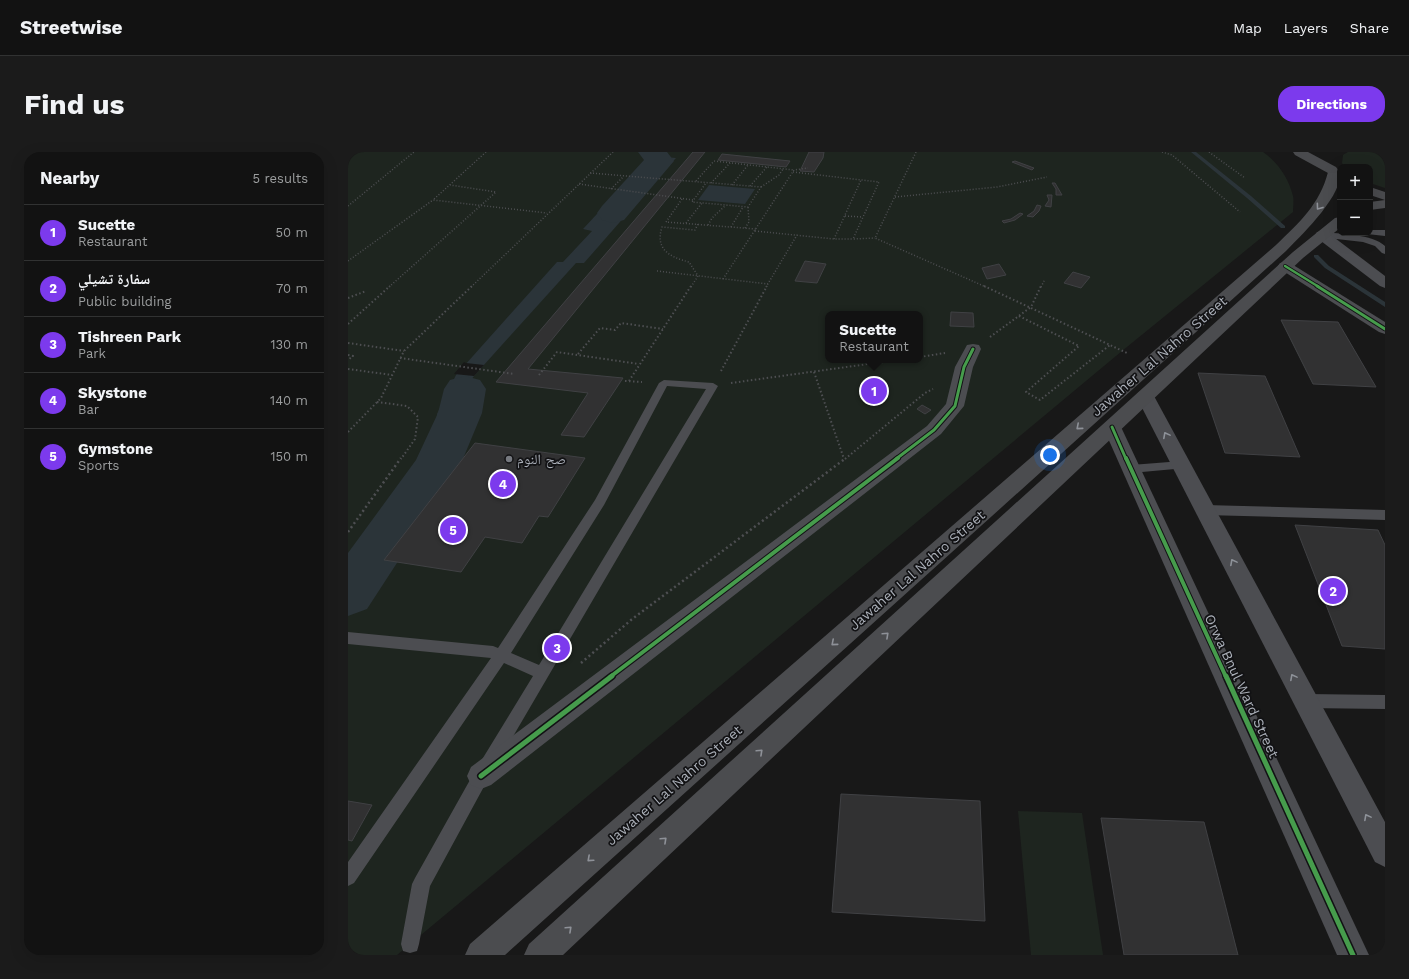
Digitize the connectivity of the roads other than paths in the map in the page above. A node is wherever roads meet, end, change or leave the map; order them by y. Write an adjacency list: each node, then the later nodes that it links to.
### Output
1 (1299, 152): 2 (main road)
2 (1334, 169): 30 (main road, Jawaher Lal Nahro Street, one-way to 30)
3 (1373, 192): 4 (main road)
4 (1385, 196)
5 (1385, 204): 6 (main road)
6 (1373, 206)
7 (1332, 229): 10 (lane); 11 (main road, Jawaher Lal Nahro Street); 12 (street)
8 (1373, 232): 9 (lane)
9 (1385, 233)
10 (1385, 251)
11 (1285, 266): 13 (street); 15 (main road, Jawaher Lal Nahro Street)
12 (1385, 283)
13 (1385, 329)
14 (973, 349): 26 (street)
15 (1145, 396): 16 (main road, Jawaher Lal Nahro Street); 17 (street, one-way to 15)
16 (1112, 427): 18 (street, Orwa Bnul Ward Street); 31 (main road, Jawaher Lal Nahro Street, one-way to 16)
17 (1182, 465): 18 (lane); 19 (street)
18 (1131, 469): 32 (street, Orwa Bnul Ward Street)
19 (1205, 510): 20 (lane); 24 (street, one-way to 19)
20 (1385, 515)
21 (348, 638): 22 (lane)
22 (501, 656): 23 (lane); 23 (lane); 28 (lane)
23 (542, 673): 26 (lane)
24 (1306, 701): 25 (lane); 27 (street, one-way to 24)
25 (1385, 702)
26 (481, 776): 29 (lane)
27 (1385, 852)
28 (348, 877)
29 (410, 944)
30 (482, 955)
31 (540, 955)
32 (1353, 955)

